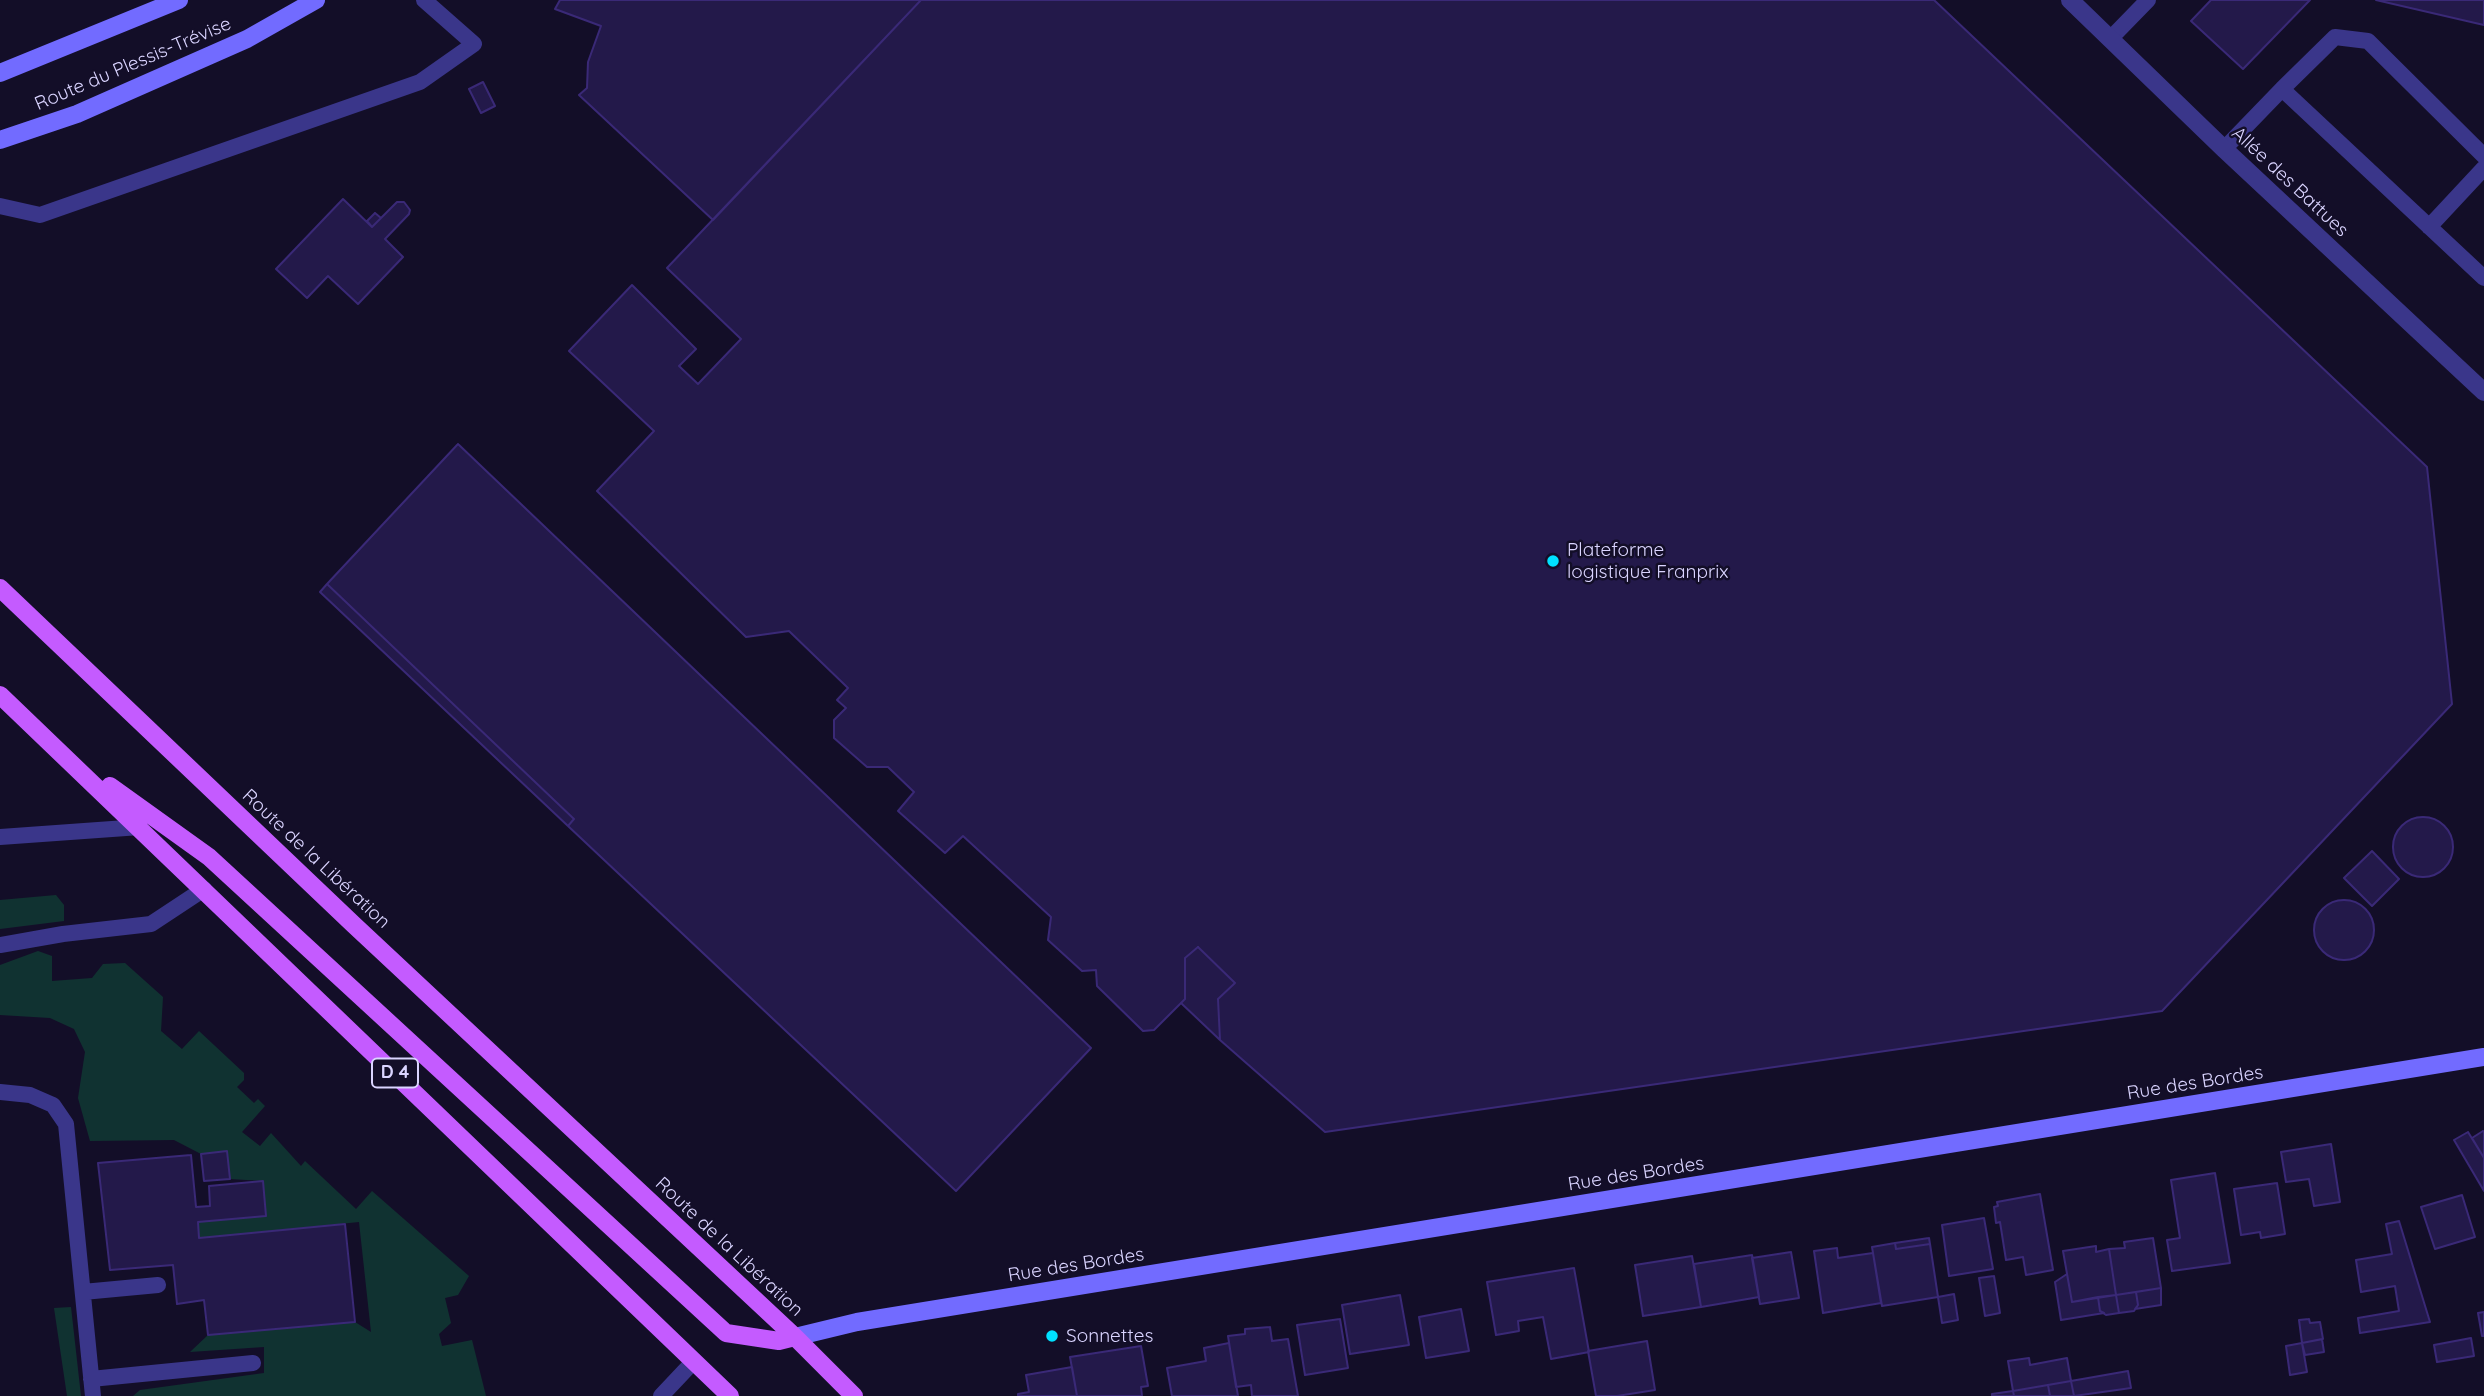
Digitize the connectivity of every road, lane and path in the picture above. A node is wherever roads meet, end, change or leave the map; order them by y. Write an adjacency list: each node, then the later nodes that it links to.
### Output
1 (179, 0): 7 (street)
2 (316, 0): 9 (street, Route du Plessis-Trévise)
3 (424, 0): 13 (lane)
4 (2070, 0): 6 (street, Allée des Battues)
5 (2148, 0): 6 (lane)
6 (2110, 39): 10 (street, Allée des Battues)
7 (0, 73)
8 (2282, 89): 10 (lane); 11 (lane); 14 (lane)
9 (0, 140)
10 (2224, 149): 16 (street, Allée des Battues)
11 (2484, 156)
12 (2484, 168): 14 (lane)
13 (0, 206)
14 (2429, 227): 15 (lane)
15 (2484, 278)
16 (2484, 392)
17 (0, 588): 28 (main road, Route de la Libération)
18 (0, 695): 19 (main road, Route de la Libération / D 4)
19 (59, 750): 20 (main road, Route de la Libération / D 4); 28 (main road, Route de la Libération)
20 (140, 827): 21 (lane); 22 (main road, Route de la Libération / D 4)
21 (0, 837)
22 (204, 890): 23 (lane); 29 (main road, Route de la Libération / D 4)
23 (0, 945)
24 (2484, 1058): 28 (street, Rue des Bordes)
25 (0, 1092): 27 (lane)
26 (158, 1285): 27 (lane)
27 (83, 1292): 31 (lane)
28 (795, 1337): 35 (main road)
29 (694, 1361): 33 (lane); 34 (main road, Route de la Libération / D 4)
30 (253, 1363): 31 (lane)
31 (91, 1379): 32 (lane)
32 (93, 1396)
33 (661, 1396)
34 (730, 1396)
35 (854, 1396)

